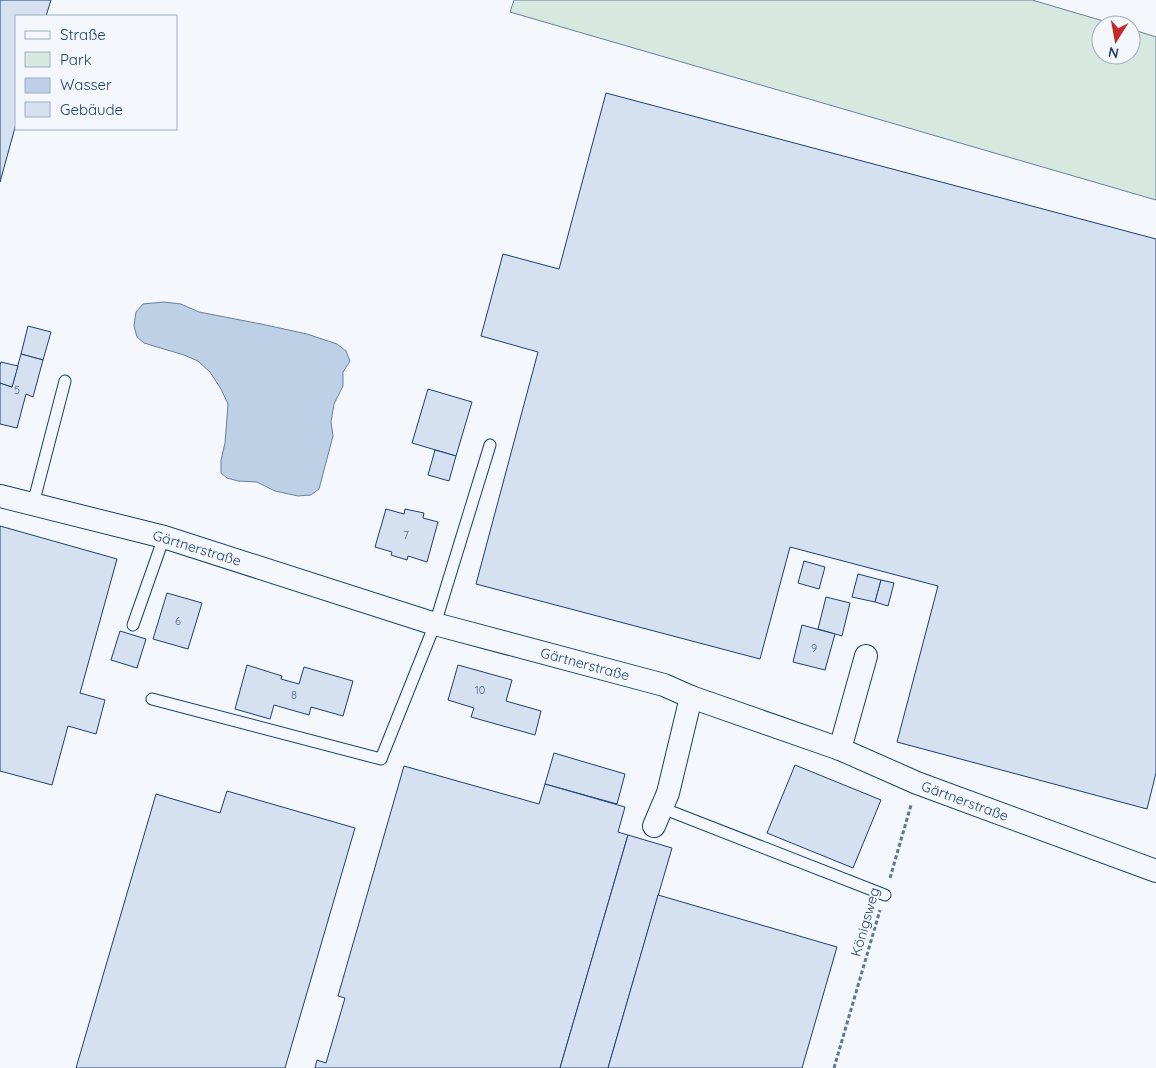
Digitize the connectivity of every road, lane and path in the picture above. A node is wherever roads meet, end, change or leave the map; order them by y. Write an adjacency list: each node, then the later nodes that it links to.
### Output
1 (66, 381): 4 (lane)
2 (490, 445): 6 (lane)
3 (0, 496): 4 (street, Gärtnerstraße)
4 (33, 504): 5 (street, Gärtnerstraße)
5 (164, 537): 6 (street, Gärtnerstraße); 7 (lane)
6 (435, 624): 9 (street, Gärtnerstraße); 10 (lane)
7 (132, 625)
8 (866, 656): 11 (street)
9 (691, 697): 11 (street, Gärtnerstraße); 13 (street)
10 (152, 699)
11 (840, 749): 12 (street, Gärtnerstraße)
12 (918, 783): 14 (street, Gärtnerstraße); 15 (path, Königsweg)
13 (658, 817): 15 (lane)
14 (1154, 864)
15 (885, 895): 16 (path, Königsweg)
16 (834, 1068)

